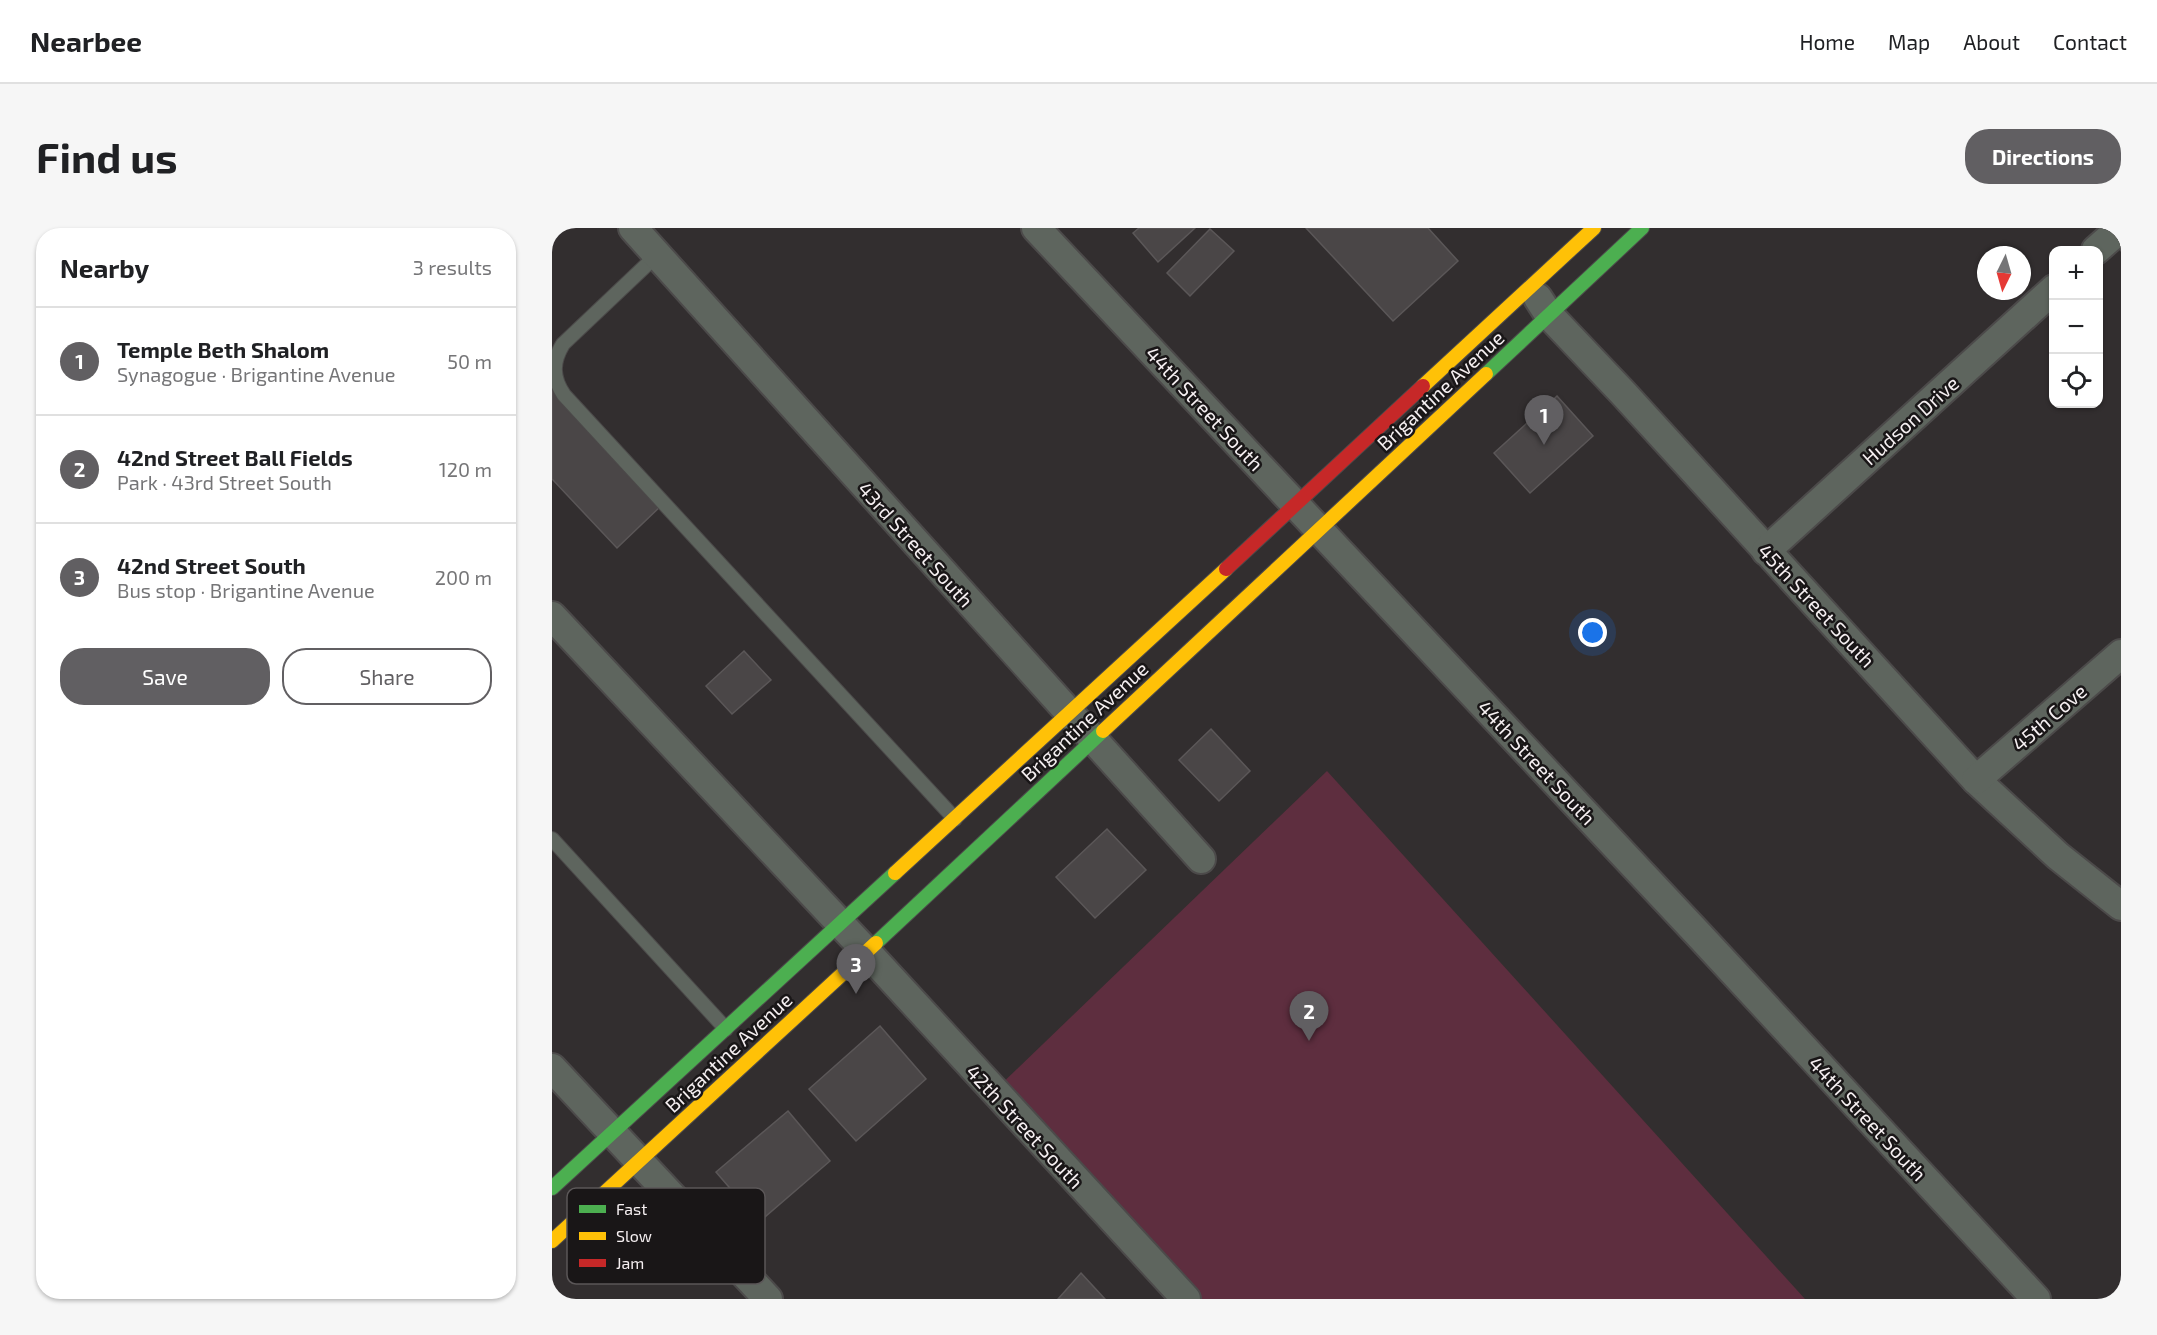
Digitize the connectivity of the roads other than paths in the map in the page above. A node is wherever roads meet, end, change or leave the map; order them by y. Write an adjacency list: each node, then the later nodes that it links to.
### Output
1 (633, 228): 7 (street, 43rd Street South)
2 (1036, 228): 11 (street, 44th Street South)
3 (1594, 228): 8 (main road, Brigantine Avenue)
4 (1642, 228): 10 (main road, Brigantine Avenue)
5 (2121, 228): 6 (street)
6 (2101, 246)
7 (657, 255): 16 (street, 43rd Street South); 19 (lane)
8 (1531, 287): 10 (street, 45th Street South); 11 (main road, Brigantine Avenue)
9 (2049, 295): 13 (street, Hudson Drive)
10 (1549, 315): 12 (main road, Brigantine Avenue); 13 (street, 45th Street South)
11 (1296, 504): 12 (street, 44th Street South); 16 (main road, Brigantine Avenue)
12 (1319, 529): 17 (main road, Brigantine Avenue); 37 (street, 44th Street South)
13 (1766, 551): 18 (street, 45th Street South)
14 (552, 616): 23 (street, 42th Street South)
15 (2121, 654): 18 (street, 45th Cove)
16 (1069, 714): 17 (street, 43rd Street South); 19 (main road, Brigantine Avenue)
17 (1092, 740): 21 (street, 43rd Street South); 24 (main road, Brigantine Avenue)
18 (1976, 780): 22 (street, 45th Street South)
19 (956, 819): 23 (main road, Brigantine Avenue)
20 (552, 839): 25 (lane)
21 (1201, 860)
22 (2121, 906)
23 (840, 925): 24 (street, 42th Street South); 25 (main road, Brigantine Avenue)
24 (866, 951): 28 (main road, Brigantine Avenue); 36 (street, 42th Street South)
25 (726, 1029): 27 (main road, Brigantine Avenue)
26 (552, 1068): 27 (street)
27 (612, 1133): 28 (street); 29 (main road, Brigantine Avenue)
28 (638, 1162): 30 (main road, Brigantine Avenue); 31 (street)
29 (552, 1188)
30 (610, 1188)
31 (663, 1188)
32 (567, 1227): 33 (main road, Brigantine Avenue)
33 (552, 1241)
34 (754, 1284): 35 (street)
35 (768, 1299)
36 (1186, 1299)
37 (2036, 1299)

